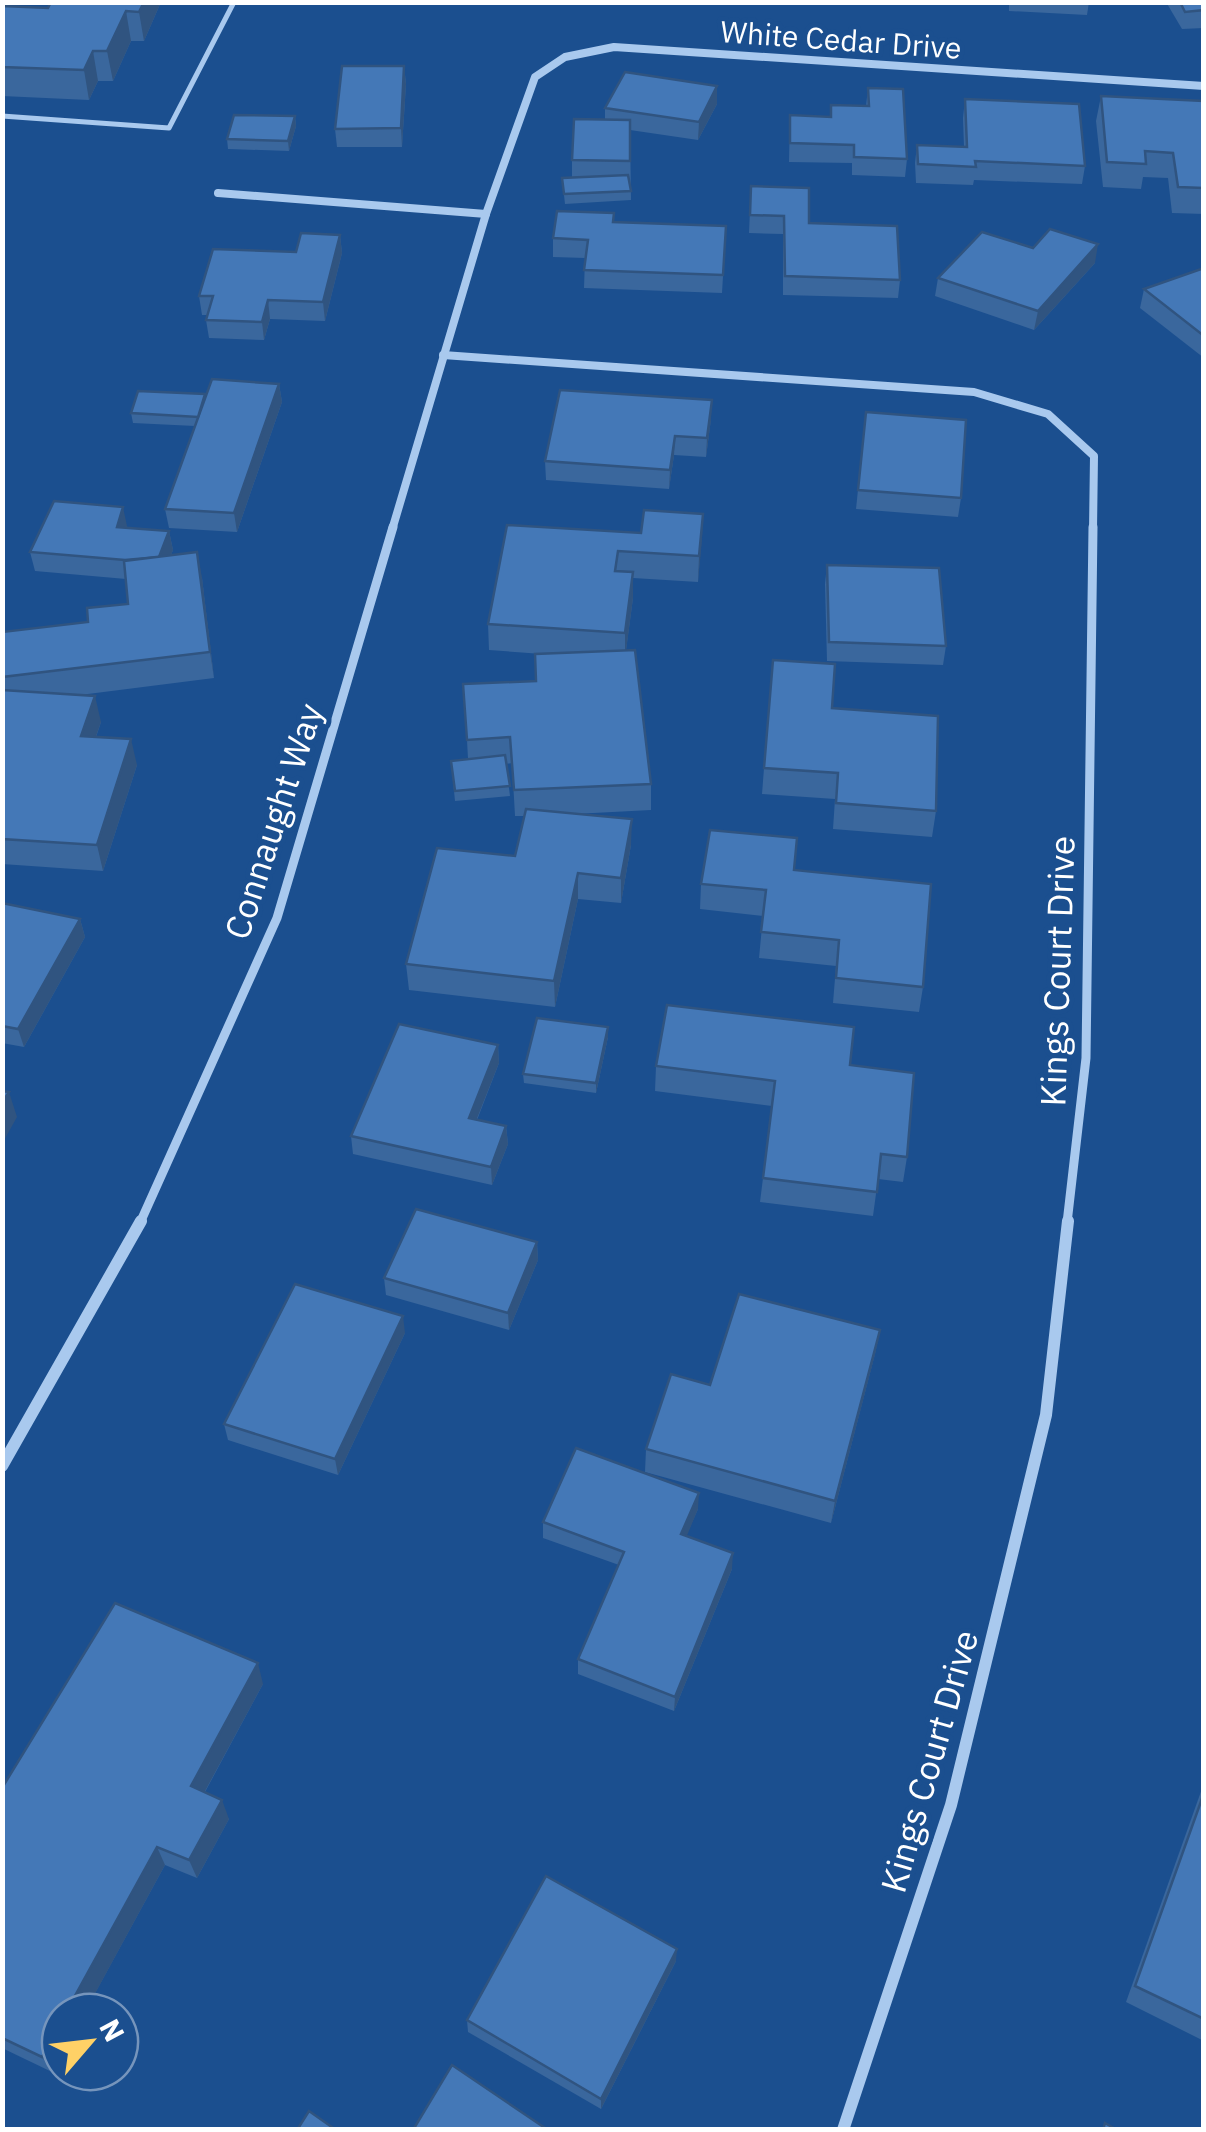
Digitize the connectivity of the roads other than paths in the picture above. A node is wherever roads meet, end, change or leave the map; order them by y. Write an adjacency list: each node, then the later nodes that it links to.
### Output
1 (234, 2): 3 (lane)
2 (1204, 86): 5 (street, White Cedar Drive)
3 (2, 116)
4 (218, 194): 5 (street)
5 (486, 214): 6 (street, Connaught Way)
6 (443, 355): 7 (street, Connaught Way); 8 (street, Kings Court Drive)
7 (2, 1466)
8 (844, 2130)

